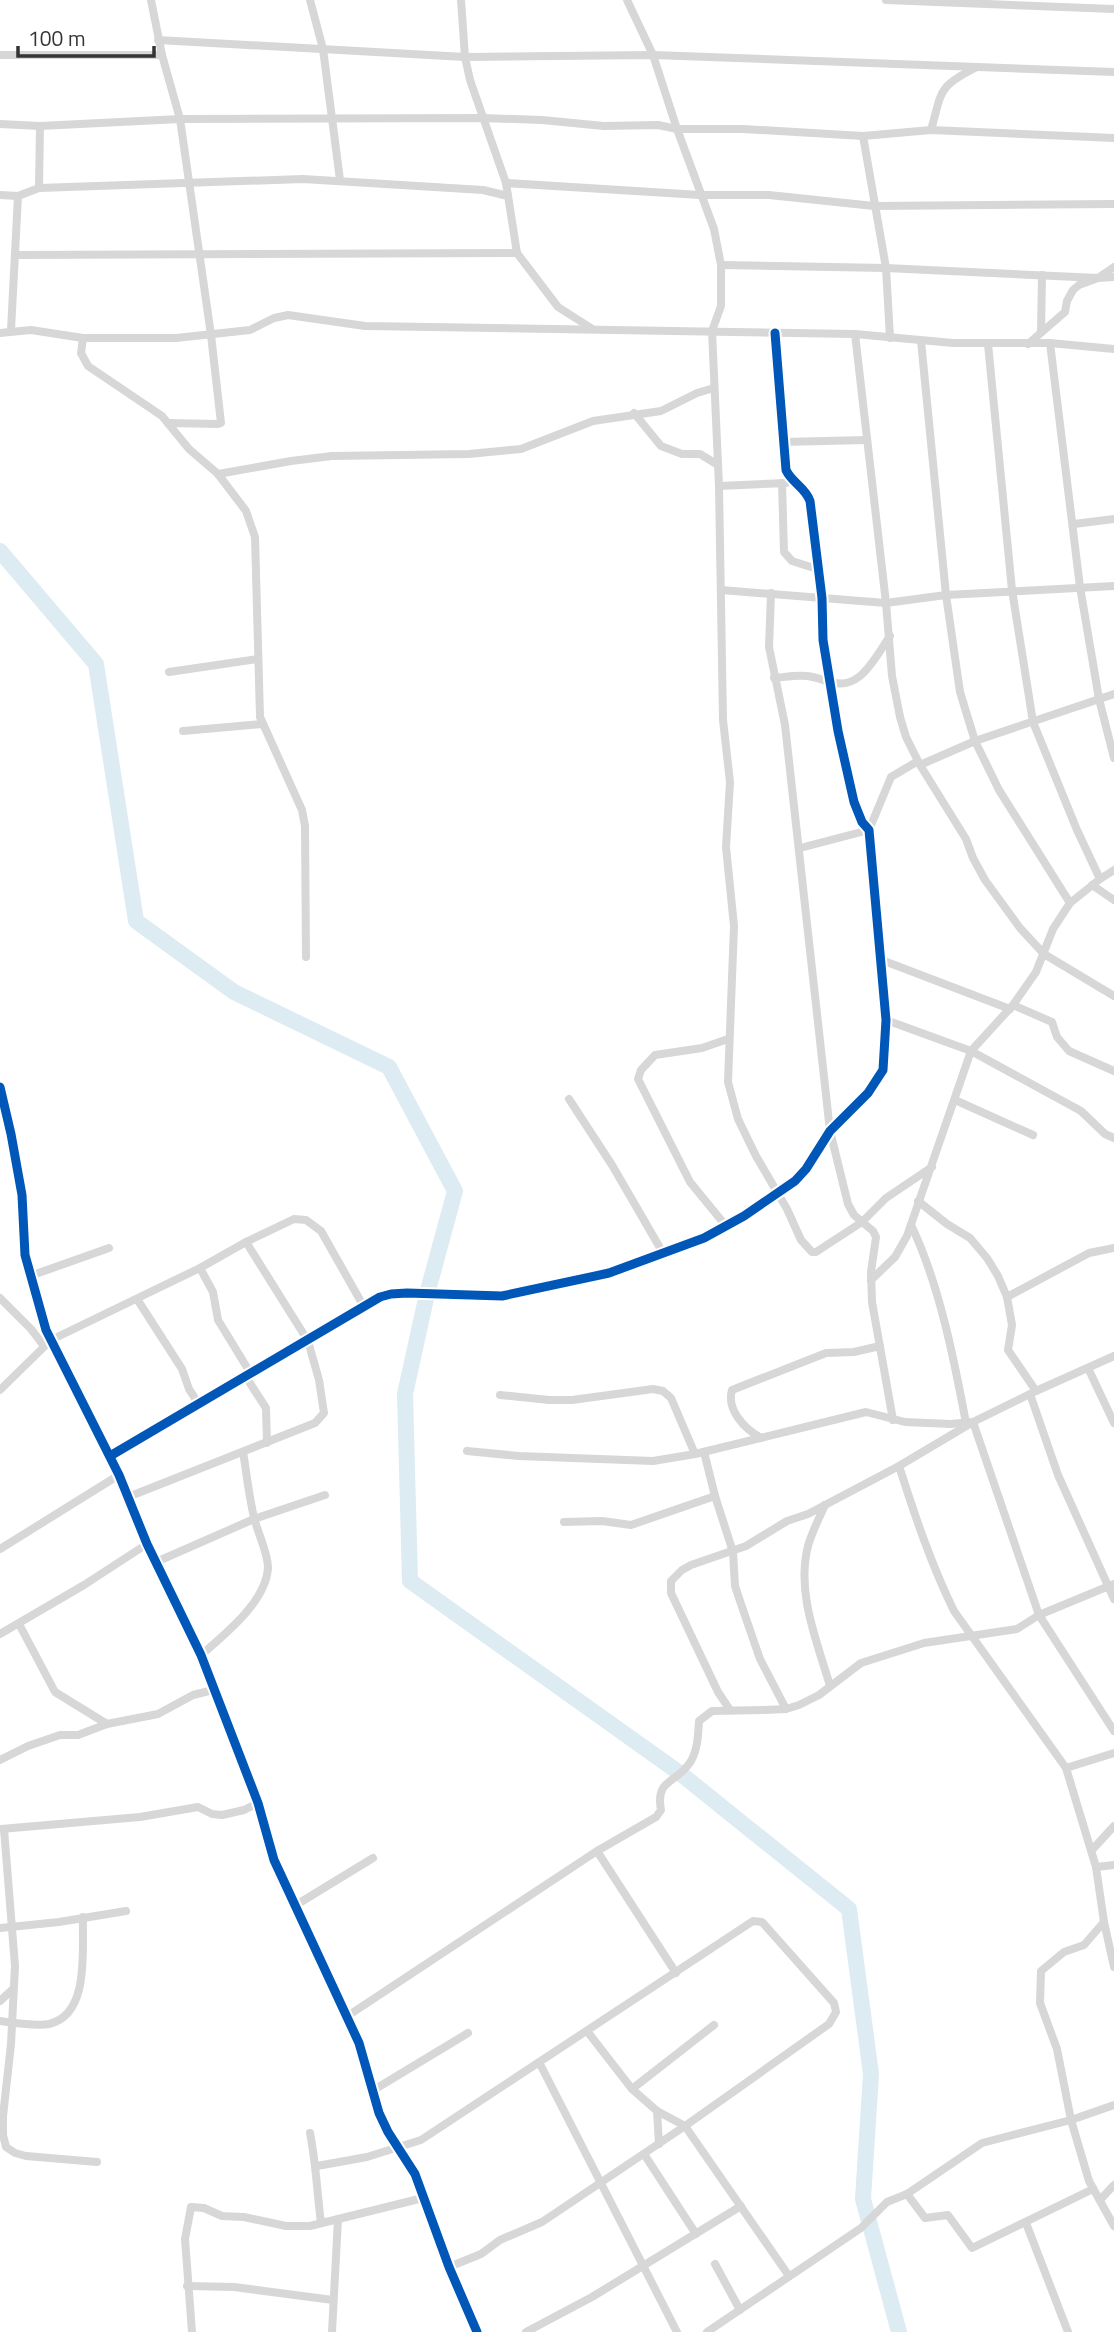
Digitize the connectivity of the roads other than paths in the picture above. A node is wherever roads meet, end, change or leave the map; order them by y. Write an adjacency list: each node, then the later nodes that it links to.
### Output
1 (150, 0): 7 (street)
2 (310, 0): 8 (street)
3 (461, 0): 12 (street)
4 (627, 0): 11 (street)
5 (886, 0): 6 (street)
6 (1114, 9)
7 (158, 40): 8 (street); 10 (street)
8 (323, 49): 12 (street); 15 (street)
9 (0, 55): 10 (street)
10 (162, 55): 17 (street)
11 (653, 55): 12 (street); 13 (street); 20 (street)
12 (465, 57): 16 (street)
13 (978, 67): 14 (street); 21 (street)
14 (1114, 72)
15 (333, 118): 16 (street); 17 (street); 24 (street)
16 (482, 118): 20 (street); 26 (street)
17 (180, 119): 19 (street); 25 (street)
18 (0, 124): 19 (street)
19 (40, 126): 27 (street)
20 (677, 129): 22 (street); 29 (street)
21 (931, 130): 22 (street); 23 (street)
22 (863, 136): 33 (street)
23 (1114, 138)
24 (340, 180): 25 (street); 31 (street)
25 (190, 183): 27 (street); 34 (street)
26 (506, 183): 29 (street); 31 (street)
27 (39, 188): 30 (street)
28 (0, 195): 30 (street)
29 (700, 195): 33 (street); 37 (street)
30 (18, 196): 36 (street)
31 (508, 196): 35 (street)
32 (1114, 204): 33 (street)
33 (874, 206): 39 (street)
34 (198, 253): 35 (street); 36 (street); 50 (street)
35 (517, 253): 43 (street)
36 (15, 255): 44 (street)
37 (721, 265): 39 (street); 45 (street)
38 (1114, 267): 42 (street)
39 (886, 268): 40 (street); 52 (street)
40 (1042, 275): 42 (street); 46 (street)
41 (1114, 277): 42 (street)
42 (1098, 278): 46 (street)
43 (593, 329): 45 (street); 50 (street)
44 (11, 330): 47 (street); 51 (street)
45 (712, 331): 48 (street); 58 (street)
46 (1041, 331): 56 (street)
47 (0, 333)
48 (775, 333): 49 (street); 62 (street)
49 (855, 334): 52 (street); 61 (street)
50 (211, 335): 51 (street); 60 (street)
51 (83, 338): 60 (street)
52 (890, 338): 53 (street)
53 (921, 341): 55 (street); 78 (street)
54 (1050, 343): 56 (street); 57 (street); 71 (street)
55 (988, 344): 56 (street); 76 (street)
56 (1028, 344)
57 (1114, 349)
58 (714, 388): 59 (street); 63 (street)
59 (634, 414): 64 (street); 66 (street)
60 (168, 423): 66 (street)
61 (867, 440): 62 (street); 80 (street)
62 (782, 442): 68 (street)
63 (716, 443): 64 (street); 65 (street)
64 (700, 454): 65 (street)
65 (718, 465): 69 (street)
66 (218, 474): 82 (street)
67 (782, 483): 68 (street); 69 (street); 72 (street)
68 (796, 484): 72 (street)
69 (719, 486): 75 (street)
70 (1114, 519): 71 (street)
71 (1074, 524): 74 (street)
72 (817, 569): 79 (street)
73 (1114, 586): 74 (street)
74 (1080, 587): 76 (street); 87 (street)
75 (721, 590): 77 (street); 107 (street)
76 (1012, 590): 78 (street); 88 (street)
77 (771, 593): 79 (street); 84 (street)
78 (946, 595): 80 (street); 91 (street)
79 (822, 598): 80 (street); 85 (street)
80 (887, 603): 81 (street)
81 (890, 636): 85 (street); 93 (street)
82 (258, 659): 83 (street); 89 (street)
83 (169, 672)
84 (774, 678): 85 (street); 95 (street)
85 (830, 684): 94 (street)
86 (1114, 694): 87 (street)
87 (1099, 699): 88 (street); 92 (street)
88 (1033, 722): 91 (street); 97 (street)
89 (262, 724): 90 (street); 102 (street)
90 (183, 731)
91 (975, 741): 93 (street); 100 (street)
92 (1114, 758)
93 (919, 763): 94 (street); 101 (street)
94 (869, 830): 95 (street); 103 (street)
95 (800, 848): 113 (street)
96 (1114, 870): 97 (street)
97 (1100, 878): 98 (street)
98 (1092, 885): 99 (street); 100 (street)
99 (1114, 900)
100 (1070, 903): 101 (street)
101 (1044, 954): 104 (street); 105 (street)
102 (306, 957)
103 (879, 959): 105 (street); 106 (street)
104 (1114, 996)
105 (1011, 1007): 108 (street); 109 (street)
106 (886, 1020): 108 (street); 113 (street)
107 (728, 1039): 117 (street); 121 (street)
108 (971, 1051): 112 (street); 115 (street)
109 (1114, 1071)
110 (0, 1087): 127 (street)
111 (569, 1099): 125 (street)
112 (955, 1100): 114 (street); 116 (street)
113 (830, 1131): 117 (street); 119 (street)
114 (1033, 1135)
115 (1114, 1138)
116 (932, 1167): 118 (street); 119 (street)
117 (779, 1194): 119 (street); 121 (street)
118 (918, 1201): 120 (street); 129 (street)
119 (862, 1222): 128 (street)
120 (911, 1225): 128 (street); 144 (street)
121 (726, 1226): 125 (street)
122 (246, 1242): 126 (street); 132 (street); 133 (street)
123 (109, 1248): 127 (street)
124 (1114, 1248): 129 (street)
125 (663, 1253): 132 (street)
126 (200, 1268): 131 (street); 138 (street)
127 (30, 1276): 134 (street)
128 (872, 1280): 135 (street)
129 (1007, 1297): 140 (street)
130 (0, 1298): 134 (street)
131 (137, 1299): 134 (street); 142 (street)
132 (364, 1307): 133 (street)
133 (308, 1341): 138 (street); 147 (street)
134 (47, 1343): 139 (street); 151 (street)
135 (880, 1346): 143 (street); 146 (street)
136 (1114, 1356): 137 (street)
137 (1088, 1368): 140 (street); 145 (street)
138 (248, 1376): 142 (street); 147 (street)
139 (1, 1387)
140 (1033, 1392): 144 (street); 164 (street)
141 (500, 1395): 150 (street)
142 (198, 1403): 151 (street)
143 (893, 1420): 144 (street); 146 (street)
144 (969, 1422): 152 (street); 166 (street)
145 (1114, 1423)
146 (761, 1438): 150 (street)
147 (267, 1443): 149 (street)
148 (467, 1451): 150 (street)
149 (243, 1452): 156 (street); 158 (street)
150 (699, 1453): 155 (street)
151 (110, 1456): 153 (street)
152 (899, 1466): 157 (street); 169 (street)
153 (119, 1475): 156 (street); 161 (street)
154 (325, 1495): 158 (street)
155 (715, 1496): 159 (street); 162 (street)
156 (128, 1497): 160 (street)
157 (825, 1505): 162 (street); 171 (street)
158 (254, 1519): 163 (street); 170 (street)
159 (565, 1522)
160 (147, 1544): 163 (street); 167 (street)
161 (0, 1549)
162 (733, 1552): 173 (street); 174 (street)
163 (156, 1562): 170 (street)
164 (1111, 1586): 165 (street); 166 (street)
165 (1114, 1599)
166 (1039, 1615): 169 (street); 178 (street)
167 (19, 1624): 168 (street); 177 (street)
168 (0, 1634)
169 (971, 1636): 171 (street); 181 (street)
170 (201, 1655): 172 (street)
171 (830, 1686): 174 (street)
172 (213, 1690): 177 (street); 182 (street)
173 (718, 1692): 175 (street); 176 (street)
174 (786, 1709): 176 (street)
175 (712, 1710): 176 (street); 186 (street)
176 (730, 1710)
177 (107, 1724): 180 (street)
178 (1114, 1731)
179 (1114, 1753): 181 (street)
180 (0, 1760)
181 (1066, 1768): 185 (street)
182 (258, 1802): 184 (street); 190 (street)
183 (1114, 1826): 185 (street)
184 (2, 1829): 194 (street)
185 (1092, 1850): 189 (street)
186 (597, 1851): 197 (street); 200 (street)
187 (373, 1858): 190 (street)
188 (1114, 1866): 189 (street)
189 (1096, 1867): 193 (street)
190 (296, 1905): 200 (street)
191 (126, 1911): 192 (street)
192 (83, 1917): 194 (street); 202 (street)
193 (1104, 1922): 196 (street); 212 (street)
194 (13, 1926): 195 (street); 198 (street)
195 (0, 1928)
196 (1114, 1967)
197 (676, 1973): 204 (street); 213 (street)
198 (13, 1989): 199 (street); 202 (street)
199 (0, 2001)
200 (346, 2017): 208 (street)
201 (0, 2021): 202 (street)
202 (11, 2023): 209 (street)
203 (714, 2025): 207 (street)
204 (587, 2031): 206 (street); 207 (street)
205 (468, 2033): 208 (street)
206 (539, 2062): 217 (street); 221 (street)
207 (632, 2089): 211 (street)
208 (372, 2091): 217 (street)
209 (2, 2100): 215 (street)
210 (1114, 2105): 212 (street)
211 (657, 2110): 213 (street); 216 (street)
212 (1071, 2120): 223 (street); 224 (street)
213 (685, 2126): 216 (street); 227 (street)
214 (310, 2133): 220 (street)
215 (1, 2135): 219 (street)
216 (659, 2144): 218 (street)
217 (399, 2147): 220 (street); 225 (street)
218 (644, 2154): 221 (street); 232 (street)
219 (97, 2162)
220 (317, 2166): 229 (street)
221 (602, 2183): 234 (street); 235 (street)
222 (1114, 2185): 226 (street)
223 (1093, 2189): 226 (street); 230 (street)
224 (907, 2194): 230 (street); 236 (street)
225 (423, 2198): 228 (street); 235 (street)
226 (1100, 2200): 231 (street)
227 (741, 2206): 232 (street); 236 (street)
228 (338, 2219): 229 (street); 238 (street)
229 (321, 2223): 237 (street)
230 (1026, 2223): 246 (street)
231 (1114, 2226)
232 (696, 2234): 234 (street)
233 (715, 2264): 239 (street)
234 (644, 2266): 243 (street); 244 (street)
235 (449, 2267): 242 (street)
236 (789, 2276): 239 (street)
237 (187, 2286): 238 (street); 240 (street)
238 (334, 2300): 241 (street)
239 (740, 2310): 245 (street)
240 (192, 2332)
241 (332, 2332)
242 (477, 2332)
243 (526, 2332)
244 (677, 2332)
245 (707, 2332)
246 (1068, 2332)

